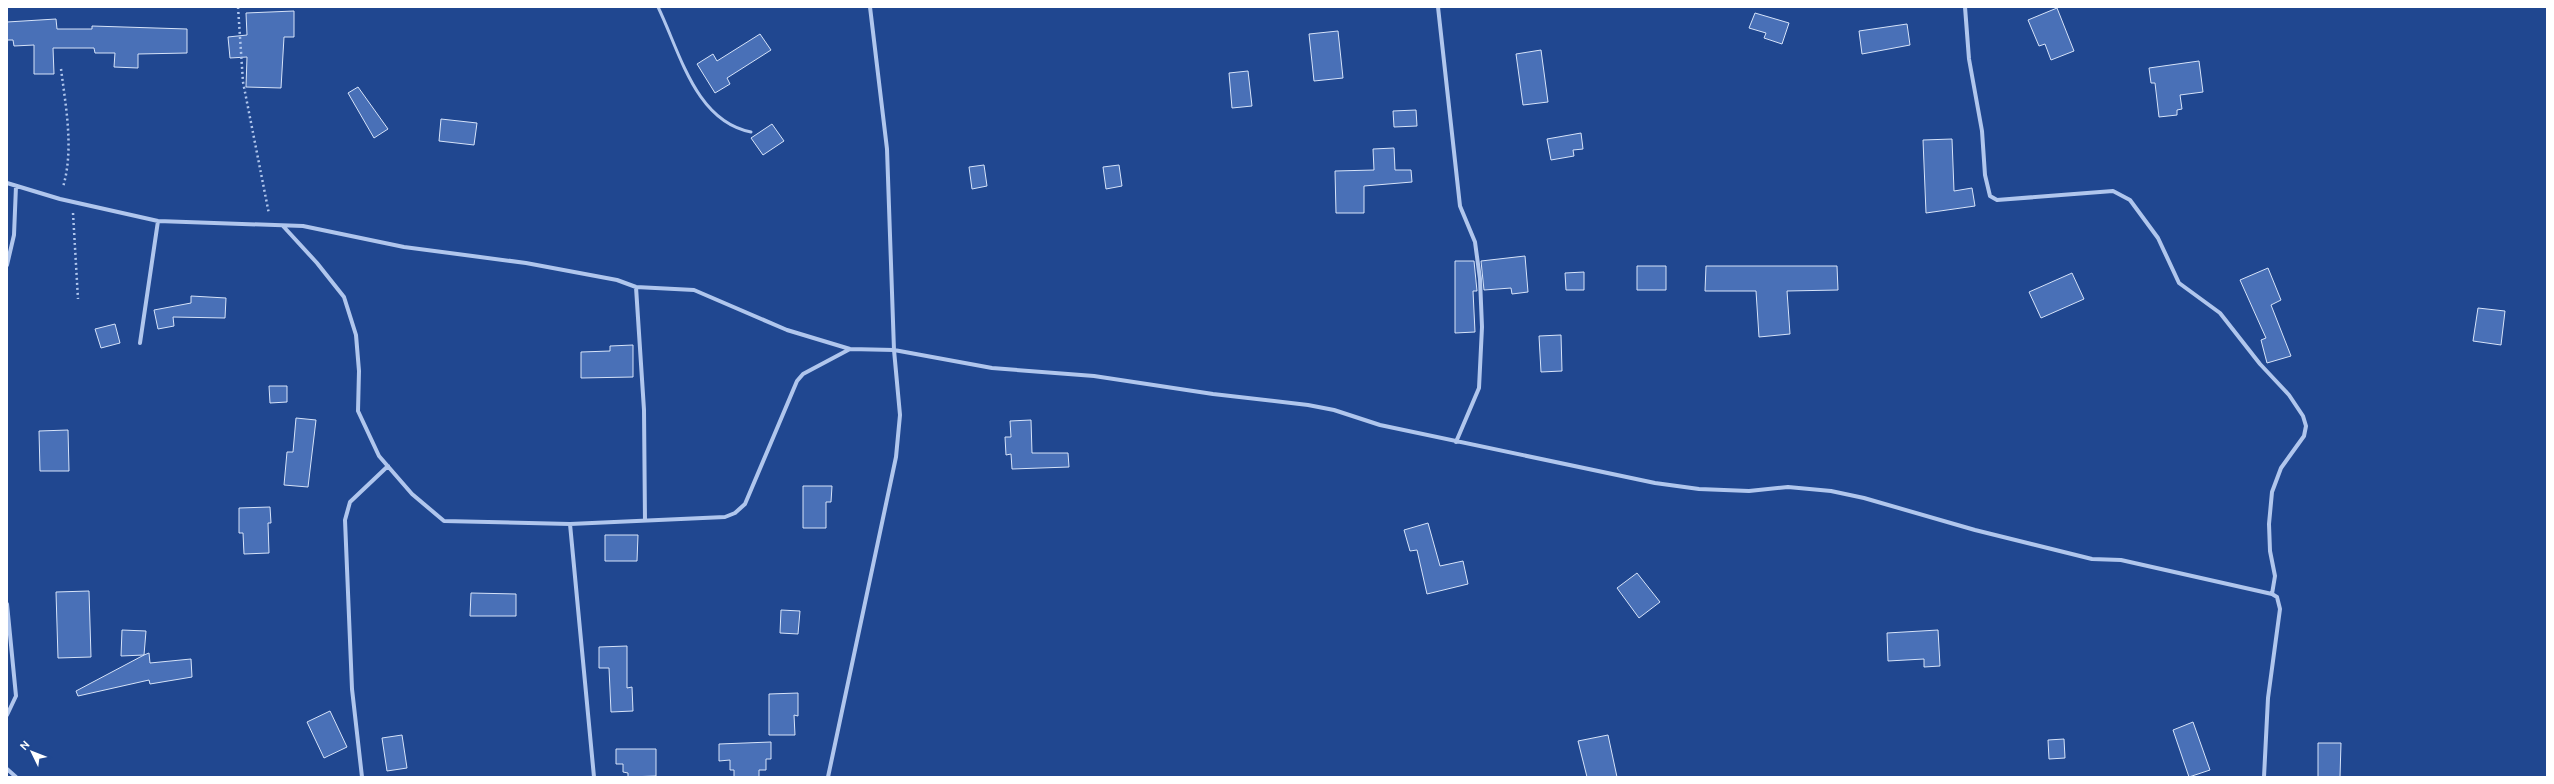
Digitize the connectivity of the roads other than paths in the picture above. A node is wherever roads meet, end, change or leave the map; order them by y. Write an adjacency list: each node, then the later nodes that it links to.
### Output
1 (658, 7): 5 (lane)
2 (870, 7): 14 (street)
3 (1438, 7): 15 (street)
4 (1966, 7): 19 (street)
5 (752, 132)
6 (7, 183): 7 (street)
7 (16, 186): 8 (street); 10 (street)
8 (158, 221): 9 (street); 12 (street)
9 (284, 226): 11 (street); 16 (street)
10 (7, 265)
11 (636, 287): 13 (street); 17 (street)
12 (140, 343)
13 (850, 349): 14 (street); 17 (street)
14 (894, 350): 15 (street); 26 (street)
15 (1456, 442): 19 (street)
16 (388, 466): 18 (street); 24 (street)
17 (645, 521): 18 (street)
18 (570, 524): 25 (street)
19 (2272, 594): 27 (street)
20 (7, 604): 21 (street)
21 (7, 715)
22 (7, 770): 23 (street)
23 (16, 777)
24 (362, 777)
25 (594, 777)
26 (828, 777)
27 (2264, 777)

